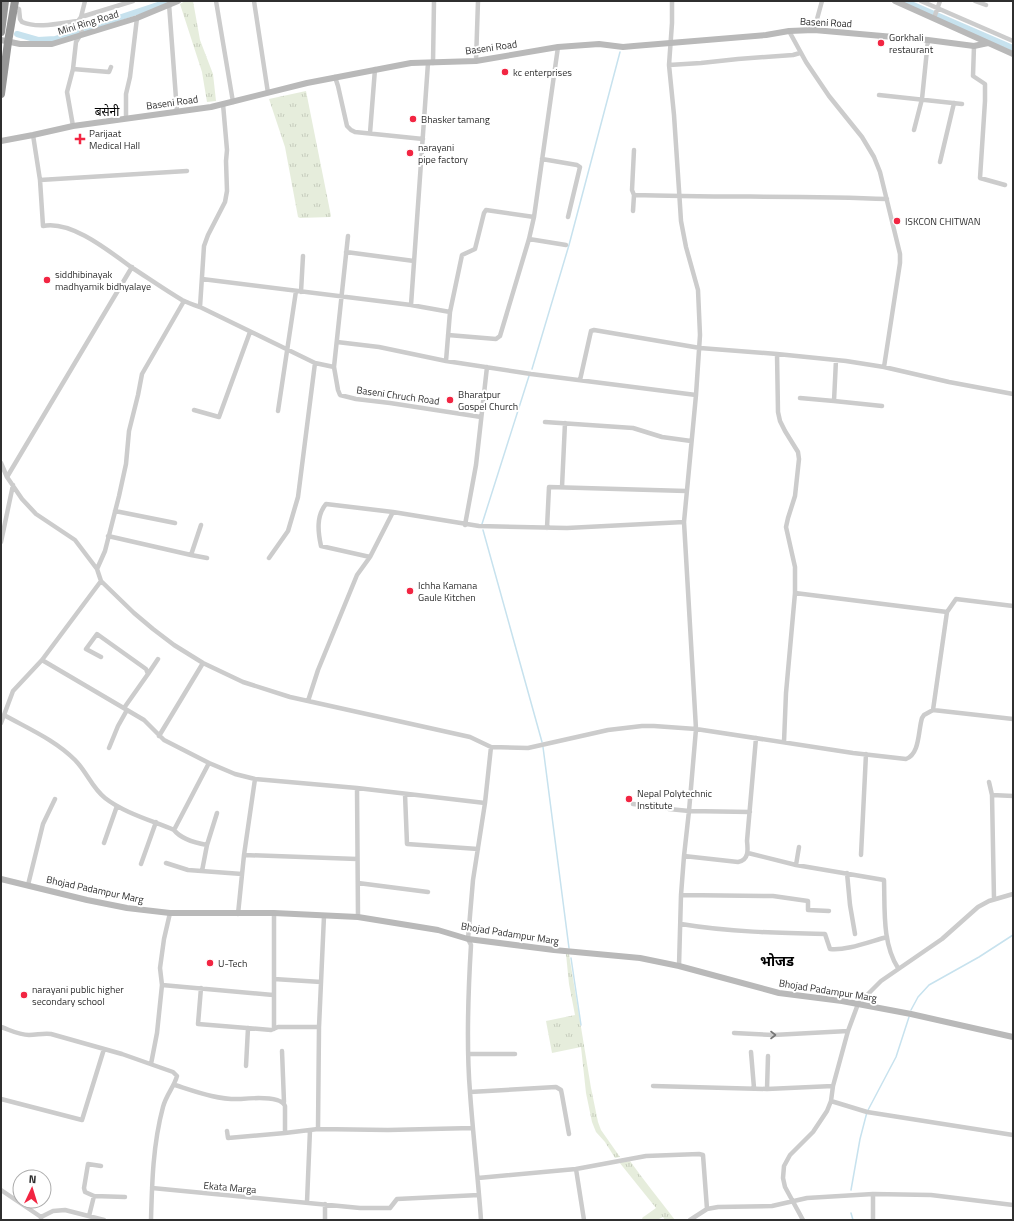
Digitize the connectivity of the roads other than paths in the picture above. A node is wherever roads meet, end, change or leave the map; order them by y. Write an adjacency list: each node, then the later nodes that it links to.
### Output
1 (4, 1): 24 (highway)
2 (85, 1): 21 (street)
3 (133, 1): 21 (street)
4 (178, 1): 16 (street, Mini Ring Road)
5 (216, 1): 46 (street)
6 (254, 1): 42 (street)
7 (434, 1): 36 (street)
8 (478, 1): 35 (street)
9 (672, 1): 29 (street)
10 (822, 1): 22 (street)
11 (895, 1): 20 (street)
12 (921, 1): 18 (street)
13 (940, 1): 18 (street)
14 (975, 1): 17 (street)
15 (15, 4): 21 (street); 27 (highway)
16 (169, 4): 19 (street, Mini Ring Road); 50 (street)
17 (986, 5)
18 (937, 10): 20 (street); 28 (street)
19 (136, 18): 25 (street, Mini Ring Road); 51 (street)
20 (934, 18): 30 (street)
21 (80, 21): 25 (street)
22 (814, 30): 23 (street, Baseni Road); 26 (street, Baseni Road)
23 (789, 31): 29 (street, Baseni Road); 33 (street)
24 (1, 32)
25 (81, 33): 27 (street, Mini Ring Road); 39 (street)
26 (928, 40): 32 (street, Baseni Road); 45 (street)
27 (4, 41): 43 (highway)
28 (1013, 41)
29 (671, 42): 31 (street, Baseni Road); 37 (street)
30 (988, 43): 32 (street, Baseni Road); 34 (street)
31 (558, 46): 35 (street, Baseni Road); 59 (street)
32 (974, 46): 63 (street)
33 (800, 52): 37 (street); 66 (street)
34 (1013, 54)
35 (476, 61): 36 (street, Baseni Road)
36 (431, 63): 40 (street, Baseni Road); 56 (street)
37 (669, 65): 65 (street)
38 (112, 67): 39 (street)
39 (73, 69): 52 (street)
40 (375, 70): 41 (street, Baseni Road); 54 (street)
41 (335, 77): 42 (street, Baseni Road); 54 (street)
42 (268, 93): 46 (street, Baseni Road)
43 (1, 94)
44 (878, 95): 45 (street)
45 (922, 99): 47 (street); 53 (street)
46 (233, 102): 48 (street, Baseni Road)
47 (954, 103): 49 (street); 60 (street)
48 (224, 104): 50 (street, Baseni Road); 77 (street)
49 (962, 104)
50 (177, 112): 51 (street, Baseni Road)
51 (126, 118): 52 (street, Baseni Road)
52 (73, 126): 55 (street, Baseni Road)
53 (914, 130)
54 (370, 133): 56 (street)
55 (33, 135): 57 (street, Baseni Road); 62 (street)
56 (423, 139): 75 (street)
57 (1, 141)
58 (634, 150): 64 (street)
59 (542, 159): 68 (street); 69 (street)
60 (940, 162)
61 (187, 171): 62 (street)
62 (40, 180): 76 (street)
63 (1006, 184)
64 (634, 195): 65 (street); 67 (street)
65 (680, 196): 66 (street); 87 (street)
66 (887, 199): 95 (street)
67 (633, 211)
68 (534, 216): 71 (street); 83 (street)
69 (568, 217)
70 (348, 236): 73 (street)
71 (529, 239): 72 (street); 85 (street)
72 (566, 244)
73 (346, 252): 75 (street); 79 (street)
74 (303, 256): 78 (street)
75 (414, 261): 81 (street)
76 (132, 267): 80 (street); 109 (street)
77 (202, 279): 78 (street); 82 (street)
78 (299, 292): 79 (street); 88 (street)
79 (341, 296): 81 (street); 86 (street)
80 (184, 301): 82 (street); 113 (street)
81 (411, 305): 83 (street)
82 (200, 307): 84 (street)
83 (450, 312): 85 (street)
84 (250, 332): 88 (street); 102 (street)
85 (448, 335): 91 (street)
86 (337, 342): 91 (street); 93 (street)
87 (700, 348): 89 (street); 96 (street); 98 (street)
88 (288, 350): 92 (street); 103 (street)
89 (777, 354): 90 (street); 128 (street)
90 (836, 360): 95 (street); 100 (street)
91 (446, 361): 94 (street)
92 (315, 363): 93 (street); 125 (street)
93 (334, 367): 104 (street, Baseni Chruch Road)
94 (487, 367): 96 (street); 104 (street)
95 (884, 367): 97 (street)
96 (580, 380): 98 (street)
97 (1013, 394)
98 (696, 395): 107 (street)
99 (800, 398): 100 (street)
100 (834, 401): 101 (street)
101 (882, 406)
102 (194, 410)
103 (278, 411)
104 (481, 417): 118 (street)
105 (545, 422): 106 (street)
106 (566, 423): 107 (street); 111 (street)
107 (691, 441): 112 (street)
108 (1, 463): 109 (street)
109 (7, 477): 110 (street)
110 (13, 485): 121 (street); 126 (street)
111 (562, 487): 112 (street); 119 (street)
112 (686, 491): 115 (street)
113 (115, 511): 116 (street); 120 (street)
114 (393, 512): 118 (street); 123 (street); 123 (street)
115 (684, 522): 119 (street); 142 (street)
116 (175, 523)
117 (201, 525): 122 (street)
118 (465, 525): 119 (street)
119 (547, 528)
120 (108, 536): 122 (street); 126 (street)
121 (1, 542)
122 (191, 555): 124 (street)
123 (370, 557): 136 (street)
124 (207, 558)
125 (268, 558)
126 (97, 569): 127 (street)
127 (101, 581): 133 (street); 134 (street)
128 (795, 593): 130 (street); 145 (street)
129 (1013, 606): 130 (street)
130 (947, 612): 138 (street)
131 (101, 657): 135 (street)
132 (158, 659): 135 (street)
133 (42, 660): 137 (street); 139 (street)
134 (203, 662): 136 (street); 143 (street)
135 (148, 674): 137 (street)
136 (308, 702): 146 (street)
137 (125, 709): 143 (street); 147 (street)
138 (933, 710): 140 (street); 148 (street)
139 (4, 715): 141 (street); 159 (street)
140 (1013, 719)
141 (1, 723)
142 (696, 729): 144 (street); 146 (street); 160 (street)
143 (159, 736): 149 (street)
144 (756, 738): 145 (street); 161 (street)
145 (784, 742): 148 (street)
146 (492, 747): 157 (street)
147 (109, 748)
148 (866, 754): 171 (street)
149 (209, 763): 150 (street); 164 (street)
150 (255, 779): 152 (street); 170 (street)
151 (989, 782): 154 (street)
152 (357, 788): 153 (street); 173 (street)
153 (406, 794): 157 (street); 168 (street)
154 (992, 795): 155 (street); 186 (street)
155 (1013, 796)
156 (55, 799): 182 (street)
157 (485, 803): 168 (street)
158 (633, 804): 160 (street)
159 (117, 806): 163 (street); 165 (street)
160 (689, 811): 161 (street); 172 (street)
161 (750, 812): 169 (street)
162 (217, 813): 166 (street)
163 (156, 822): 164 (street); 175 (street)
164 (174, 830): 166 (street)
165 (104, 843)
166 (207, 845): 177 (street)
167 (799, 847): 176 (street)
168 (478, 849): 196 (street)
169 (748, 853): 172 (street); 176 (street)
170 (244, 855): 173 (street); 179 (street)
171 (861, 855)
172 (684, 856): 185 (street)
173 (357, 859): 181 (street)
174 (166, 863): 177 (street)
175 (141, 864)
176 (796, 865): 178 (street)
177 (202, 871): 179 (street)
178 (847, 873): 194 (street); 195 (street)
179 (242, 874): 190 (street)
180 (1, 879): 182 (street, Bhojad Padampur Marg)
181 (358, 883): 183 (street); 192 (street)
182 (28, 885): 188 (street, Bhojad Padampur Marg)
183 (428, 892)
184 (1013, 894): 186 (street)
185 (681, 895): 187 (street); 193 (street)
186 (994, 900): 198 (street)
187 (829, 912)
188 (170, 913): 190 (street, Bhojad Padampur Marg); 201 (street)
189 (274, 913): 190 (street, Bhojad Padampur Marg); 191 (street, Bhojad Padampur Marg); 199 (street)
190 (238, 914)
191 (324, 916): 192 (street, Bhojad Padampur Marg); 200 (street)
192 (358, 917): 196 (street, Bhojad Padampur Marg)
193 (681, 924): 195 (street); 197 (street)
194 (856, 934)
195 (887, 937): 198 (street)
196 (468, 939): 197 (street, Bhojad Padampur Marg); 215 (street)
197 (679, 966): 204 (street, Bhojad Padampur Marg)
198 (898, 968): 204 (street)
199 (274, 979): 200 (street); 203 (street)
200 (321, 982): 206 (street)
201 (162, 985): 202 (street); 218 (street)
202 (201, 988): 203 (street); 207 (street)
203 (273, 994): 208 (street)
204 (858, 1004): 209 (street); 211 (street, Bhojad Padampur Marg)
205 (1, 1026): 212 (street)
206 (319, 1027): 208 (street); 230 (street)
207 (248, 1028): 208 (street); 219 (street)
208 (274, 1029)
209 (848, 1031): 210 (street, one-way to 209); 222 (street)
210 (734, 1033)
211 (1013, 1038)
212 (104, 1049): 218 (street); 226 (street)
213 (282, 1051): 228 (street)
214 (751, 1052): 223 (street)
215 (468, 1054): 216 (street); 225 (street)
216 (515, 1054)
217 (768, 1056): 224 (street)
218 (151, 1064): 220 (street)
219 (246, 1066)
220 (175, 1085): 228 (street); 239 (street)
221 (653, 1086): 223 (street)
222 (833, 1086): 224 (street); 227 (street)
223 (754, 1088): 224 (street)
224 (767, 1089)
225 (470, 1092): 229 (street); 234 (street)
226 (1, 1099)
227 (831, 1101): 235 (street); 246 (street)
228 (284, 1102): 233 (street)
229 (473, 1128): 230 (street); 238 (street)
230 (318, 1129): 231 (street)
231 (310, 1130): 233 (street); 245 (street)
232 (227, 1131): 233 (street)
233 (285, 1133)
234 (569, 1134)
235 (1013, 1135)
236 (101, 1166): 243 (street)
237 (576, 1169): 238 (street); 249 (street); 256 (street)
238 (478, 1178): 242 (street)
239 (152, 1188): 245 (street, Ekata Marga); 253 (street)
240 (1, 1190): 251 (street)
241 (873, 1194): 246 (street); 248 (street); 259 (street)
242 (479, 1195): 247 (street, Ekata Marga); 255 (street)
243 (94, 1196): 244 (street); 250 (street)
244 (125, 1197)
245 (307, 1202): 247 (street, Ekata Marga)
246 (792, 1202): 249 (street); 258 (street)
247 (325, 1204): 254 (street)
248 (1013, 1205)
249 (707, 1209): 257 (street)
250 (89, 1216): 251 (street); 252 (street)
251 (41, 1219)
252 (104, 1220)
253 (151, 1220)
254 (325, 1220)
255 (481, 1220)
256 (584, 1220)
257 (690, 1220)
258 (803, 1220)
259 (873, 1220)

